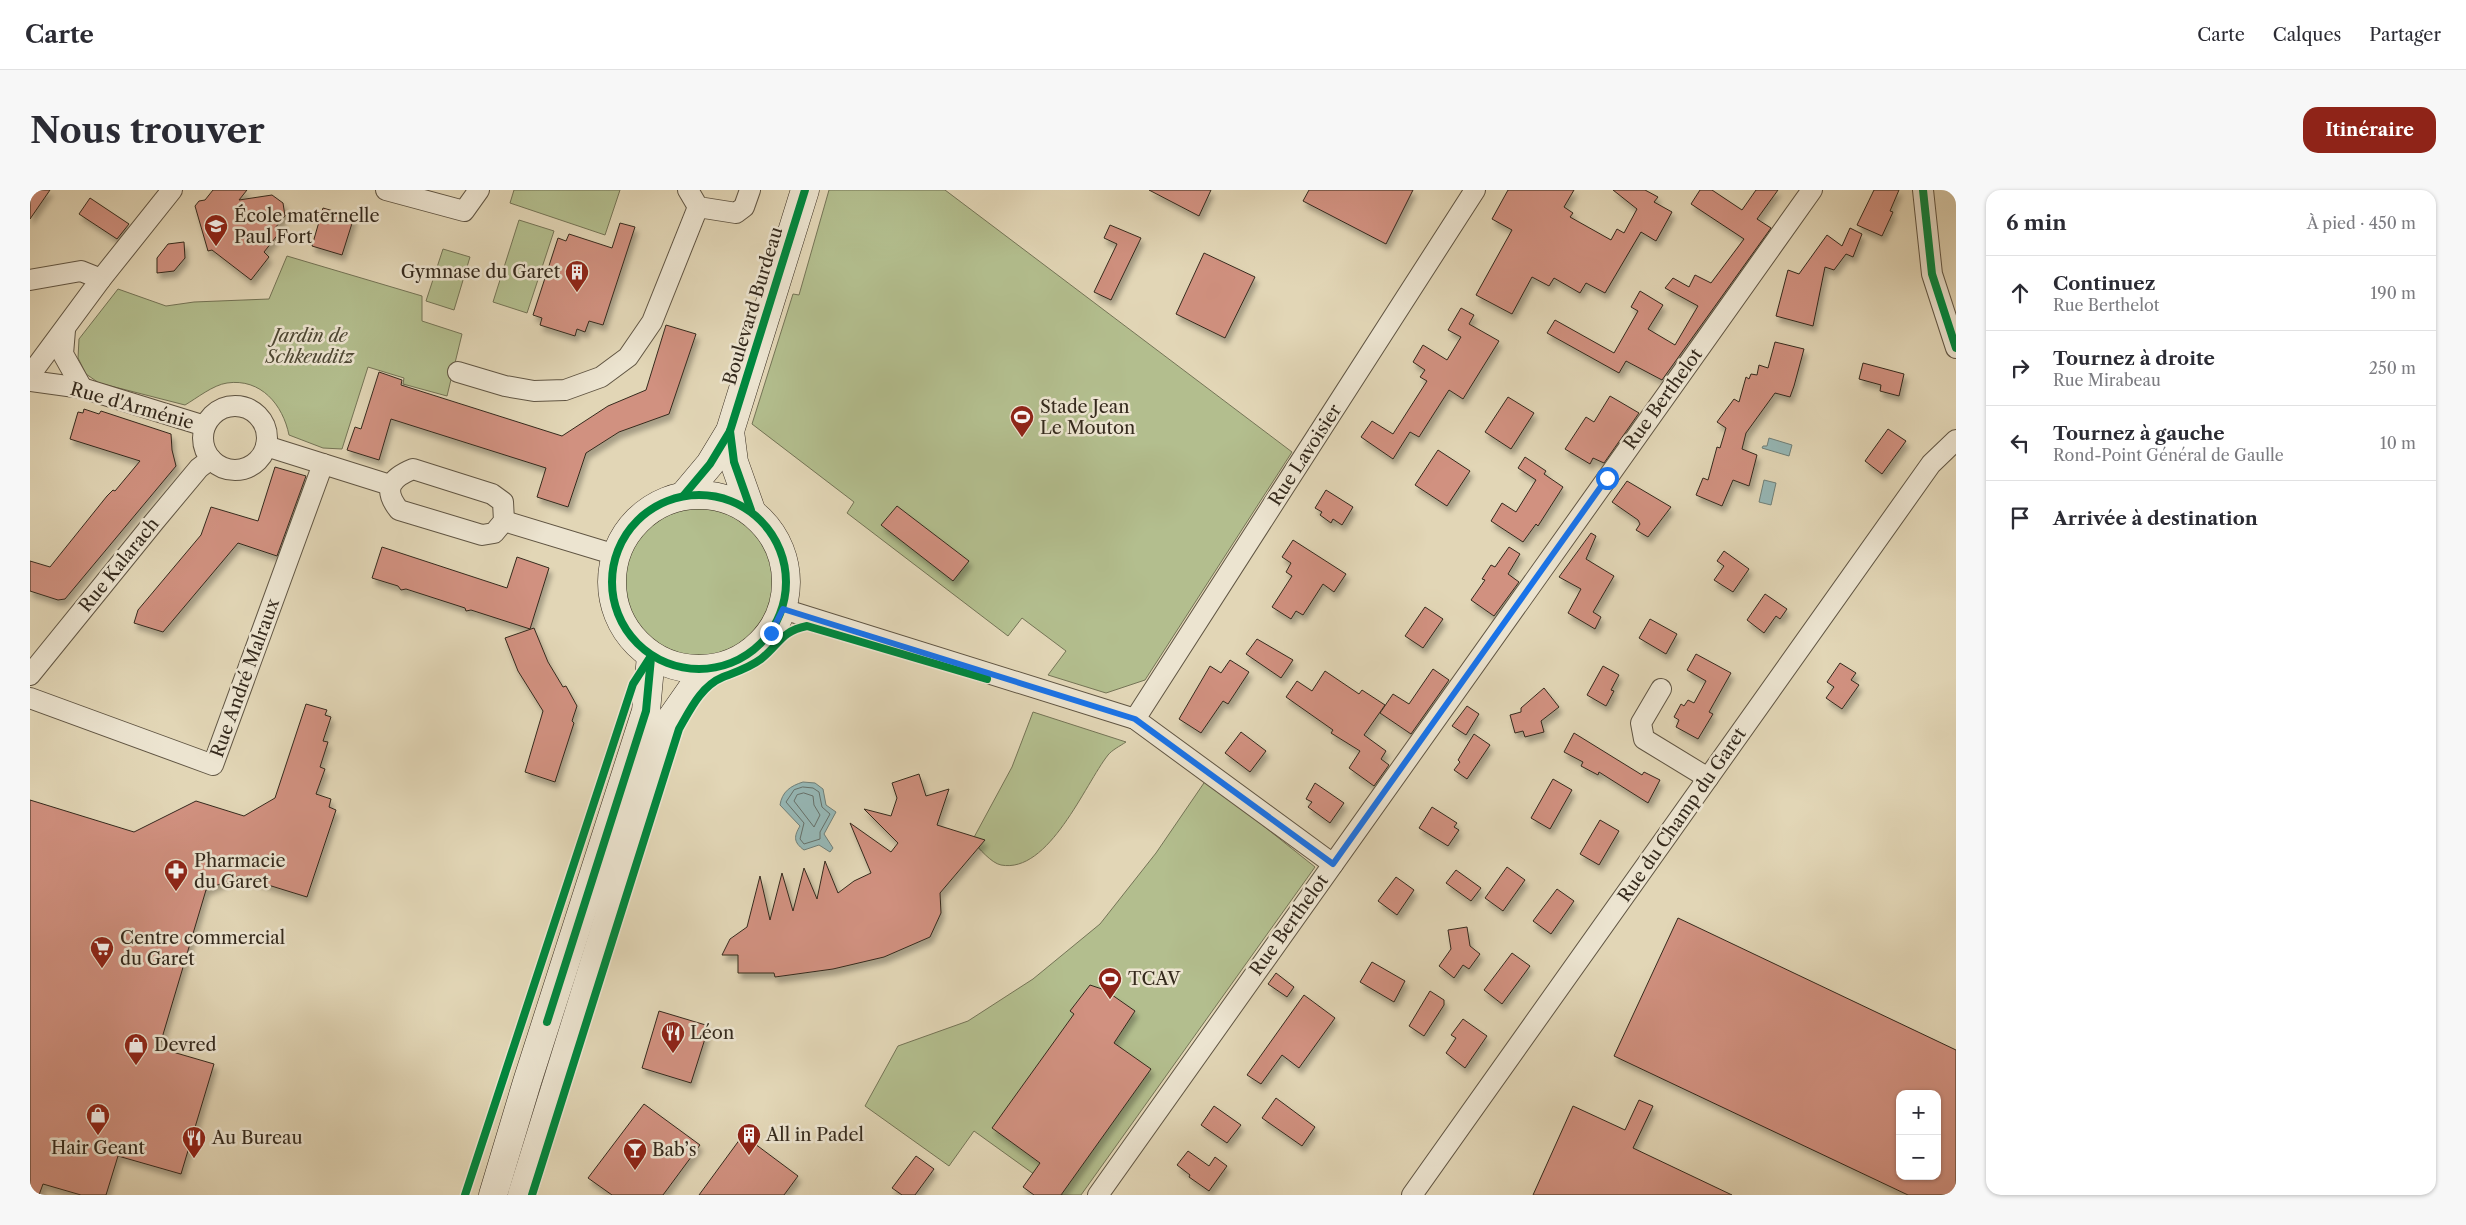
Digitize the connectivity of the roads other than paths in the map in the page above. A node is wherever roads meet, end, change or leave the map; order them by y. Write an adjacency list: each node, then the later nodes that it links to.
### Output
1 (172, 190): 11 (street)
2 (479, 190): 9 (street)
3 (688, 190): 10 (street)
4 (750, 190): 10 (street)
5 (805, 190): 19 (main road, Boulevard Burdeau)
6 (1475, 190): 35 (street, Rue Lavoisier)
7 (1812, 190): 37 (street, Rue Berthelot)
8 (1923, 190): 14 (street)
9 (398, 192)
10 (698, 207): 15 (street)
11 (101, 279): 12 (street); 13 (street)
12 (30, 280)
13 (65, 330): 16 (street); 17 (street)
14 (1956, 348)
15 (458, 372)
16 (35, 380): 17 (street, Rue d'Arménie)
17 (82, 388): 18 (street, Rue d'Arménie)
18 (205, 426): 21 (street); 22 (street)
19 (730, 432): 25 (main road, Boulevard Burdeau); 26 (main road, Boulevard Burdeau)
20 (1956, 440): 36 (street, Rue du Champ du Garet)
21 (266, 446): 22 (street); 23 (street)
22 (211, 459): 32 (street, Rue Kalarach)
23 (323, 464): 24 (street); 34 (street, Rue André Malraux)
24 (390, 485): 27 (street); 27 (street)
25 (684, 495): 26 (main road); 28 (main road)
26 (751, 510): 29 (main road)
27 (504, 520): 28 (street)
28 (616, 556): 30 (main road)
29 (783, 609): 31 (main road); 35 (street)
30 (651, 656): 31 (main road); 38 (main road)
31 (705, 670): 39 (main road)
32 (30, 675)
33 (1661, 688): 36 (street)
34 (30, 698)
35 (1135, 719): 37 (street)
36 (1708, 778): 41 (street, Rue du Champ du Garet)
37 (1333, 864): 40 (street, Rue Berthelot)
38 (493, 1195)
39 (522, 1195)
40 (1098, 1195)
41 (1412, 1195)

